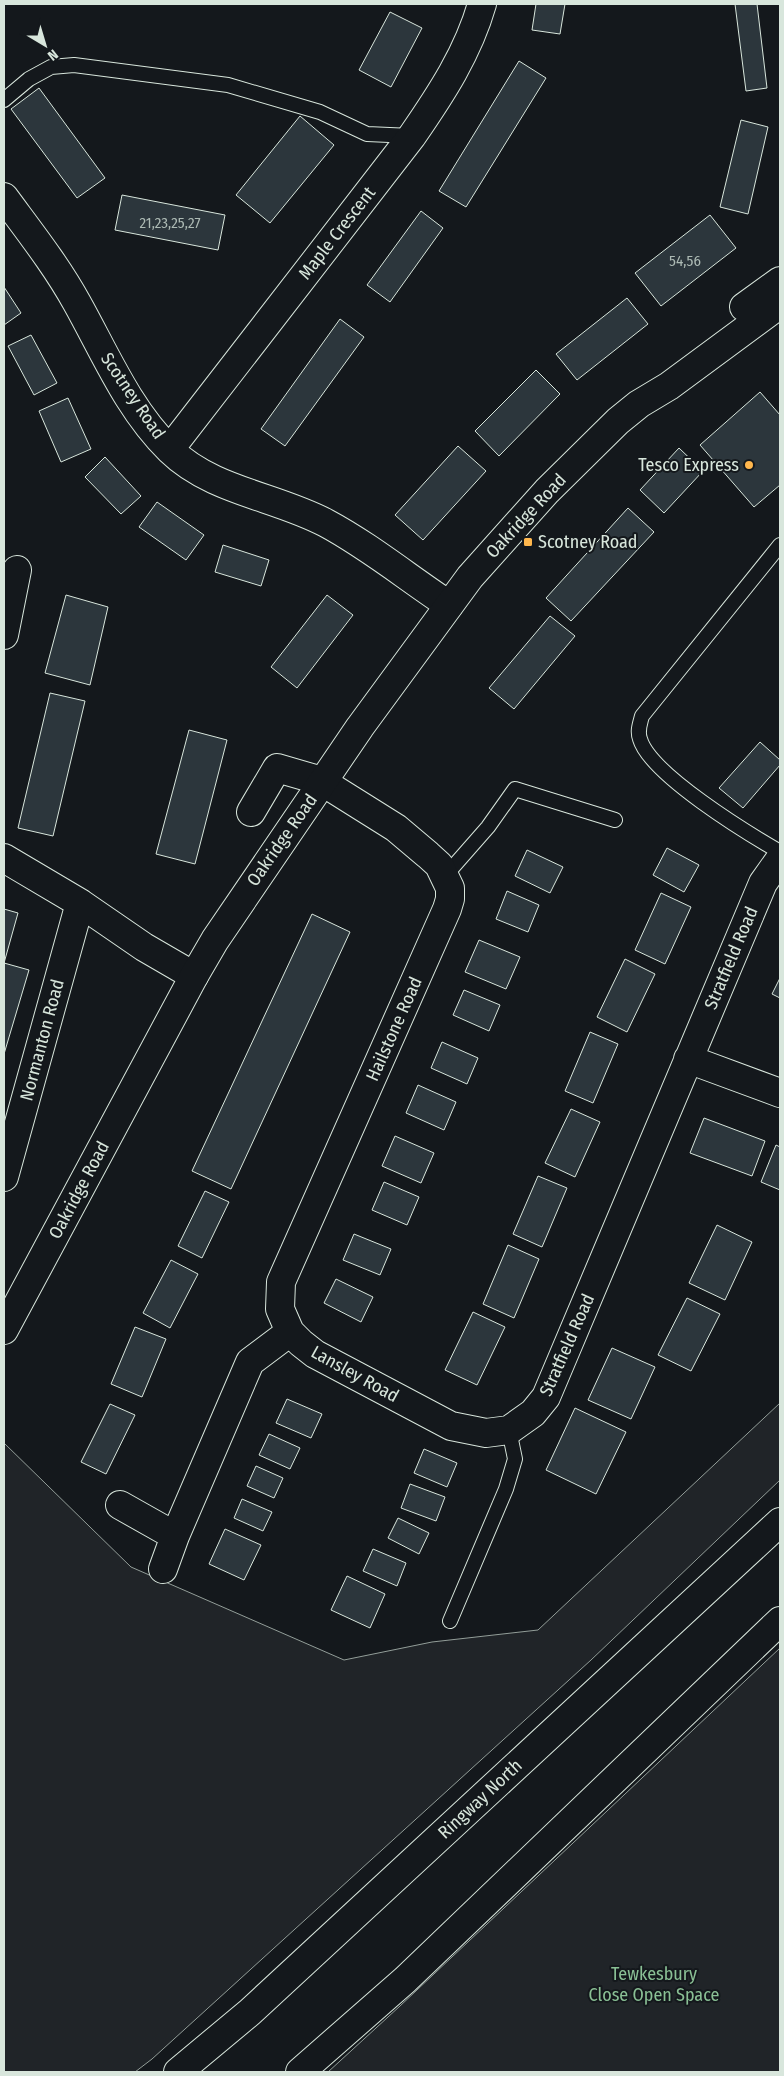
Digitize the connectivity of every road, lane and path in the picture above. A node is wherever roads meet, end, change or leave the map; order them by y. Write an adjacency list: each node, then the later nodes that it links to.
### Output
1 (482, 4): 3 (main road, Maple Crescent)
2 (4, 100): 3 (lane)
3 (412, 136): 8 (main road, Maple Crescent)
4 (4, 197): 8 (main road, Scotney Road)
5 (780, 281): 7 (main road, Oakridge Road)
6 (780, 304): 7 (main road, Oakridge Road)
7 (639, 404): 11 (main road, Oakridge Road)
8 (170, 449): 11 (main road, Scotney Road)
9 (780, 545): 16 (lane)
10 (17, 570): 12 (main road)
11 (449, 606): 13 (main road, Oakridge Road)
12 (4, 635)
13 (319, 781): 14 (main road); 19 (main road, Hailstone Road); 21 (main road, Oakridge Road)
14 (251, 812)
15 (615, 820): 19 (lane)
16 (780, 852)
17 (4, 858): 20 (main road)
18 (780, 859): 22 (main road, Stratfield Road)
19 (445, 876): 26 (main road, Hailstone Road)
20 (80, 903): 21 (main road); 24 (main road, Normanton Road)
21 (194, 976): 25 (main road, Oakridge Road)
22 (688, 1059): 23 (main road); 27 (main road, Stratfield Road)
23 (780, 1093)
24 (4, 1177)
25 (4, 1330)
26 (290, 1332): 27 (main road, Lansley Road); 30 (main road)
27 (509, 1430): 32 (lane)
28 (120, 1505): 30 (main road)
29 (780, 1522): 34 (main road, Ringway North)
30 (175, 1536): 31 (main road)
31 (163, 1569)
32 (450, 1621)
33 (780, 1621): 35 (main road)
34 (178, 2072)
35 (300, 2072)

